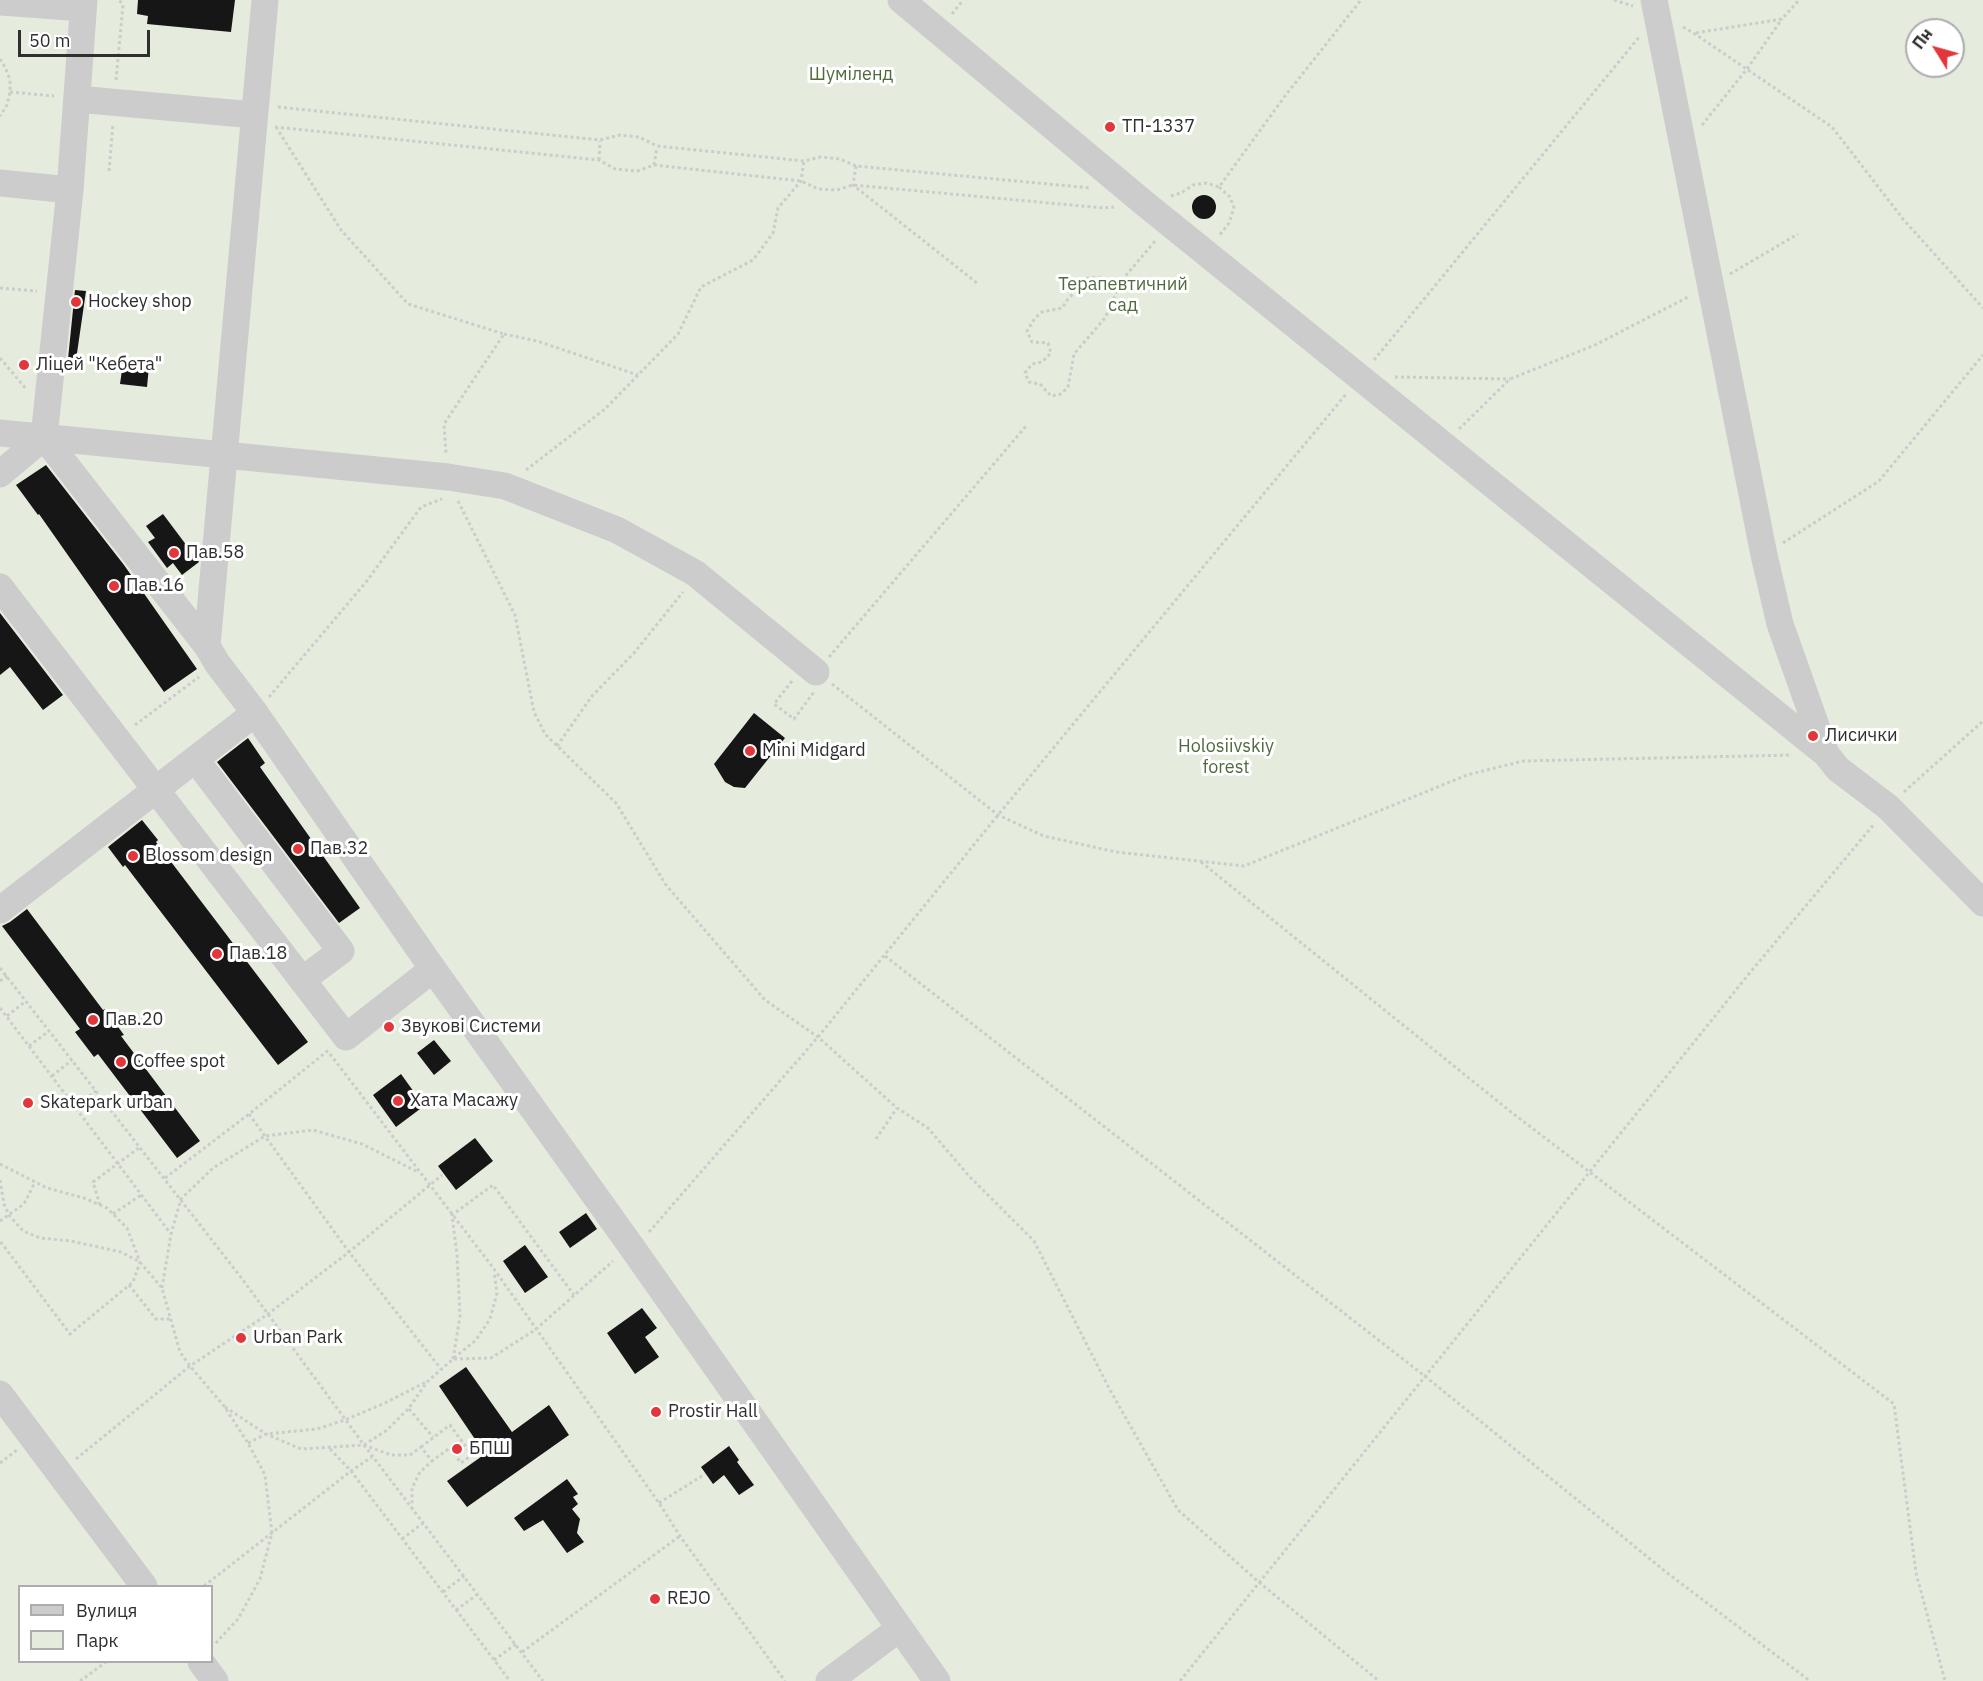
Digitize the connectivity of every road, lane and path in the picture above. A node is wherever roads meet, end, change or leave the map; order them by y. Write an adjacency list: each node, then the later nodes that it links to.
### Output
1 (265, 0): 15 (street)
2 (900, 0): 29 (street)
3 (1361, 0): 26 (path)
4 (1799, 0): 8 (path)
5 (0, 2): 6 (street)
6 (84, 4): 13 (street)
7 (1655, 7): 9 (path); 18 (street); 43 (path)
8 (1782, 19): 9 (path); 11 (path)
9 (1695, 34): 11 (path)
10 (0, 59): 12 (path)
11 (1747, 69): 18 (path); 38 (path)
12 (10, 92): 13 (path); 14 (path)
13 (77, 99): 15 (street); 28 (street)
14 (0, 116)
15 (260, 118): 16 (path); 19 (path); 39 (path); 50 (street)
16 (600, 140): 17 (path); 19 (path)
17 (657, 146): 20 (path); 21 (path)
18 (1683, 147): 35 (street)
19 (598, 160): 21 (path)
20 (804, 161): 22 (path); 23 (path)
21 (654, 165): 23 (path)
22 (856, 166): 25 (path); 27 (path)
23 (801, 181): 25 (path); 42 (path)
24 (0, 183): 28 (street)
25 (853, 185): 29 (path); 34 (path)
26 (1219, 187): 29 (path); 32 (path)
27 (1098, 188)
28 (70, 190): 37 (street)
29 (1144, 203): 30 (street)
30 (1169, 222): 32 (street); 33 (path)
31 (1798, 234): 35 (path)
32 (1207, 252): 43 (street)
33 (1122, 280): 33 (path)
34 (977, 283)
35 (1710, 286): 45 (path); 54 (street)
36 (0, 288): 37 (path)
37 (59, 293): 46 (street)
38 (1983, 309)
39 (504, 334): 42 (path); 52 (path)
40 (1983, 355): 54 (path)
41 (0, 358): 46 (path)
42 (638, 375): 53 (path)
43 (1360, 377): 49 (street); 67 (path)
44 (1395, 377): 45 (path)
45 (1510, 379): 49 (path)
46 (45, 424): 48 (street); 50 (street); 51 (street); 57 (street)
47 (1027, 425): 58 (path)
48 (0, 434)
49 (1444, 445): 63 (street)
50 (224, 455): 52 (street); 57 (street)
51 (0, 474)
52 (452, 486): 53 (street); 59 (path); 62 (path)
53 (505, 486): 55 (street)
54 (1764, 555): 63 (street)
55 (695, 573): 58 (street); 62 (path)
56 (0, 587): 61 (street)
57 (212, 654): 59 (street); 61 (path)
58 (816, 672): 58 (path); 67 (path)
59 (255, 713): 64 (street); 73 (street)
60 (1983, 721): 66 (path)
61 (117, 738): 65 (street)
62 (557, 746): 81 (path)
63 (1826, 754): 66 (street); 68 (path)
64 (196, 760): 65 (street); 75 (street)
65 (156, 791): 70 (street); 75 (street)
66 (1888, 807): 69 (street); 96 (path)
67 (998, 815): 68 (path); 71 (path)
68 (1200, 861): 96 (path)
69 (1983, 903)
70 (0, 910)
71 (885, 956): 81 (path); 124 (path)
72 (0, 968): 74 (path)
73 (433, 969): 82 (street); 111 (street)
74 (7, 976): 76 (path); 77 (path)
75 (302, 980): 82 (street)
76 (0, 981)
77 (26, 1001): 79 (path); 80 (path)
78 (0, 1008): 79 (path)
79 (7, 1016): 83 (path)
80 (49, 1031): 83 (path); 84 (path)
81 (818, 1037): 88 (path); 111 (path)
82 (337, 1044): 89 (path); 95 (path)
83 (29, 1046): 85 (path)
84 (72, 1060): 85 (path); 86 (path)
85 (52, 1076): 87 (path)
86 (96, 1091): 87 (path); 92 (path)
87 (75, 1107): 93 (path)
88 (897, 1108): 91 (path); 148 (path)
89 (249, 1114): 90 (path); 98 (path)
90 (265, 1136): 95 (path); 103 (path); 112 (path)
91 (876, 1138)
92 (140, 1147): 93 (path); 98 (path)
93 (117, 1163): 102 (path); 104 (path)
94 (0, 1164): 100 (path)
95 (421, 1173): 101 (path)
96 (1591, 1173): 124 (path); 171 (path)
97 (442, 1175): 101 (path)
98 (165, 1179): 103 (path)
99 (0, 1180): 106 (path)
100 (35, 1182): 104 (path); 106 (path)
101 (430, 1185): 107 (path); 112 (path)
102 (141, 1195): 105 (path); 109 (path)
103 (181, 1199): 109 (path); 118 (path)
104 (100, 1205): 105 (path)
105 (112, 1214): 113 (path)
106 (9, 1215): 108 (path); 113 (path)
107 (452, 1215): 114 (path); 117 (path); 121 (path)
108 (0, 1221)
109 (171, 1234): 116 (path)
110 (0, 1240): 115 (path)
111 (631, 1246): 117 (path); 154 (street)
112 (349, 1252): 118 (path); 123 (path)
113 (140, 1262): 115 (path); 116 (path)
114 (494, 1269): 120 (path); 121 (path)
115 (129, 1285): 119 (path)
116 (162, 1288): 119 (path)
117 (574, 1295): 120 (path)
118 (268, 1314): 122 (path); 129 (path)
119 (170, 1319): 122 (path)
120 (535, 1330): 121 (path); 141 (path)
121 (453, 1359): 123 (path)
122 (190, 1366): 127 (path); 139 (path)
123 (441, 1370): 125 (path)
124 (1426, 1377): 148 (path); 170 (path)
125 (427, 1382): 128 (path); 129 (path)
126 (0, 1394): 139 (street)
127 (224, 1406): 130 (path); 132 (path)
128 (409, 1408): 131 (path); 133 (path)
129 (345, 1420): 130 (path); 133 (path)
130 (266, 1434): 132 (path); 135 (path)
131 (433, 1437): 134 (path); 137 (path)
132 (248, 1443): 144 (path)
133 (364, 1445): 134 (path); 135 (path); 136 (path)
134 (421, 1447): 137 (path)
135 (330, 1449): 138 (path)
136 (372, 1457): 138 (path); 142 (path)
137 (432, 1461): 142 (path)
138 (351, 1471): 144 (path); 146 (path)
139 (59, 1473): 149 (street)
140 (705, 1474): 141 (path)
141 (659, 1503): 145 (path)
142 (412, 1508): 143 (path)
143 (423, 1523): 146 (path); 147 (path)
144 (272, 1533): 150 (path); 156 (path)
145 (680, 1536): 157 (path); 165 (path)
146 (402, 1539): 151 (path)
147 (464, 1576): 151 (path); 152 (path)
148 (1260, 1583): 168 (path); 169 (path)
149 (143, 1585)
150 (207, 1585)
151 (442, 1592): 153 (path)
152 (478, 1594): 153 (path); 155 (path)
153 (456, 1610): 158 (path)
154 (900, 1628): 166 (street); 167 (street)
155 (516, 1644): 157 (path); 158 (path)
156 (213, 1647)
157 (522, 1652): 164 (path)
158 (494, 1660): 163 (path)
159 (105, 1663): 161 (path)
160 (202, 1663): 162 (street)
161 (80, 1681)
162 (215, 1681)
163 (510, 1681)
164 (543, 1681)
165 (785, 1681)
166 (828, 1681)
167 (937, 1681)
168 (1180, 1681)
169 (1379, 1681)
170 (1810, 1681)
171 (1945, 1681)

